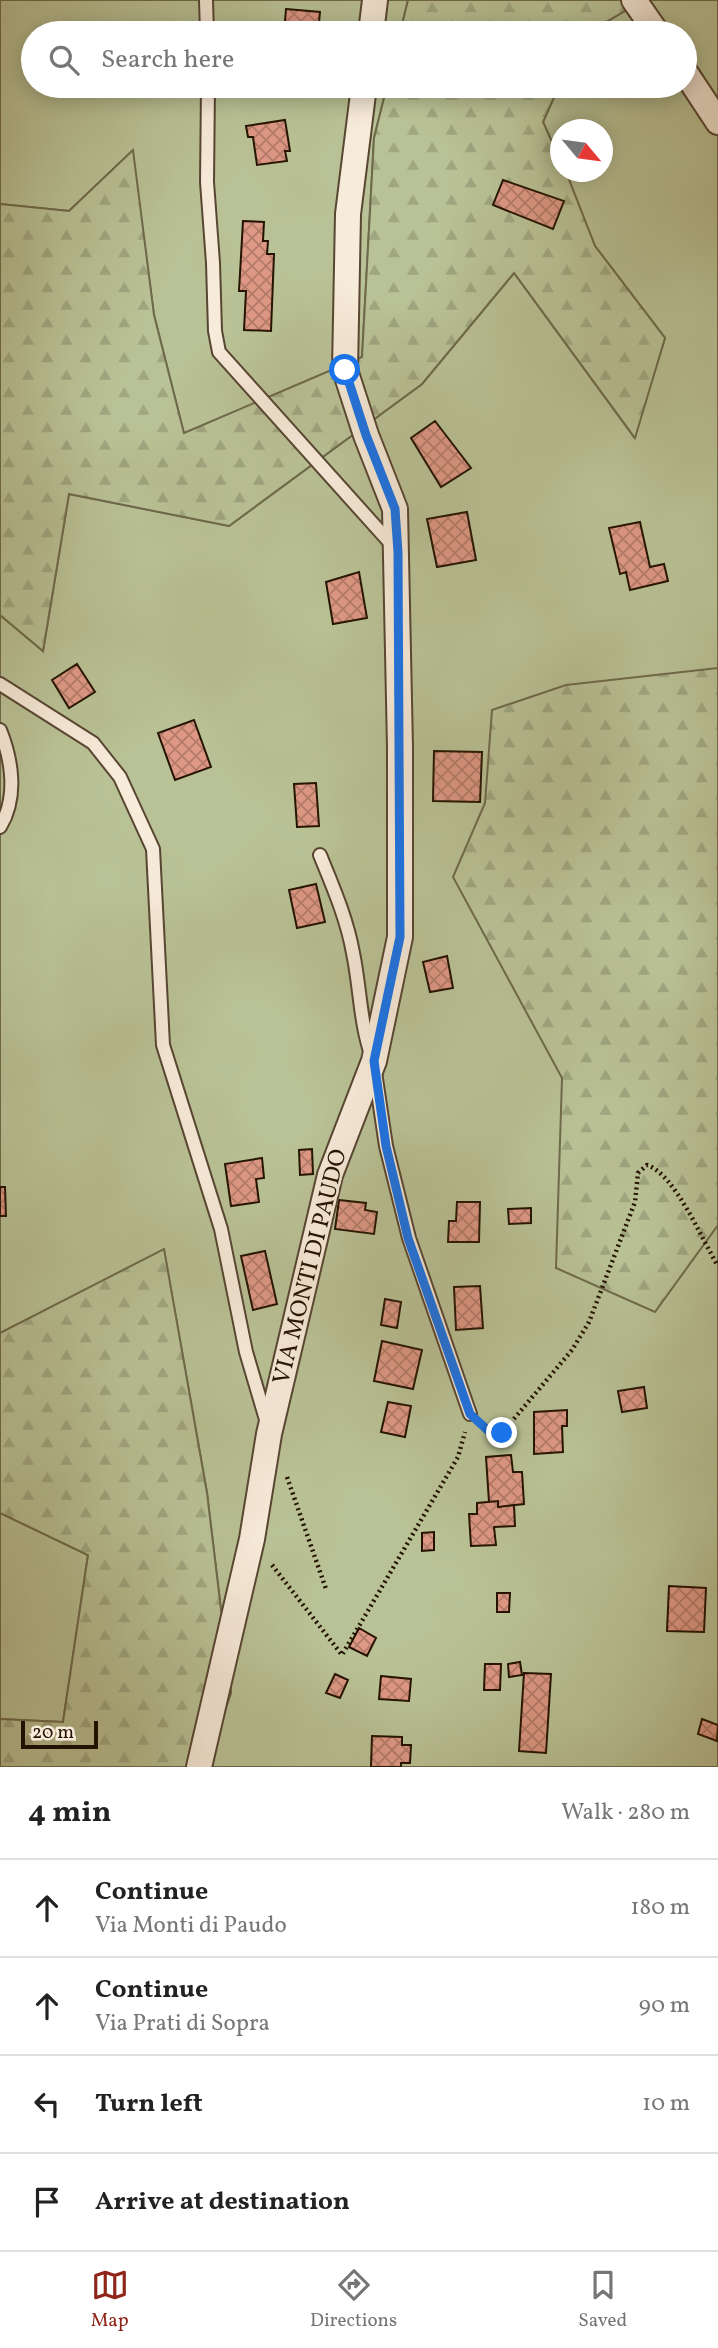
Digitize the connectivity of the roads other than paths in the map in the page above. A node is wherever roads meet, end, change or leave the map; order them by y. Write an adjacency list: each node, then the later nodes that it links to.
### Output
1 (206, 0): 4 (lane)
2 (375, 0): 5 (street)
3 (635, 0): 6 (street)
4 (207, 21)
5 (372, 21)
6 (649, 21)
7 (697, 90): 10 (street)
8 (208, 98): 11 (lane)
9 (362, 98): 11 (street, VIA MONTI DI PAUDO)
10 (718, 122)
11 (398, 552): 16 (street, VIA MONTI DI PAUDO)
12 (0, 684): 18 (lane)
13 (0, 730): 14 (lane)
14 (0, 827)
15 (320, 855): 16 (lane)
16 (374, 1061): 17 (lane); 18 (street, VIA MONTI DI PAUDO)
17 (470, 1414)
18 (270, 1434): 19 (street, VIA MONTI DI PAUDO)
19 (199, 1767)

